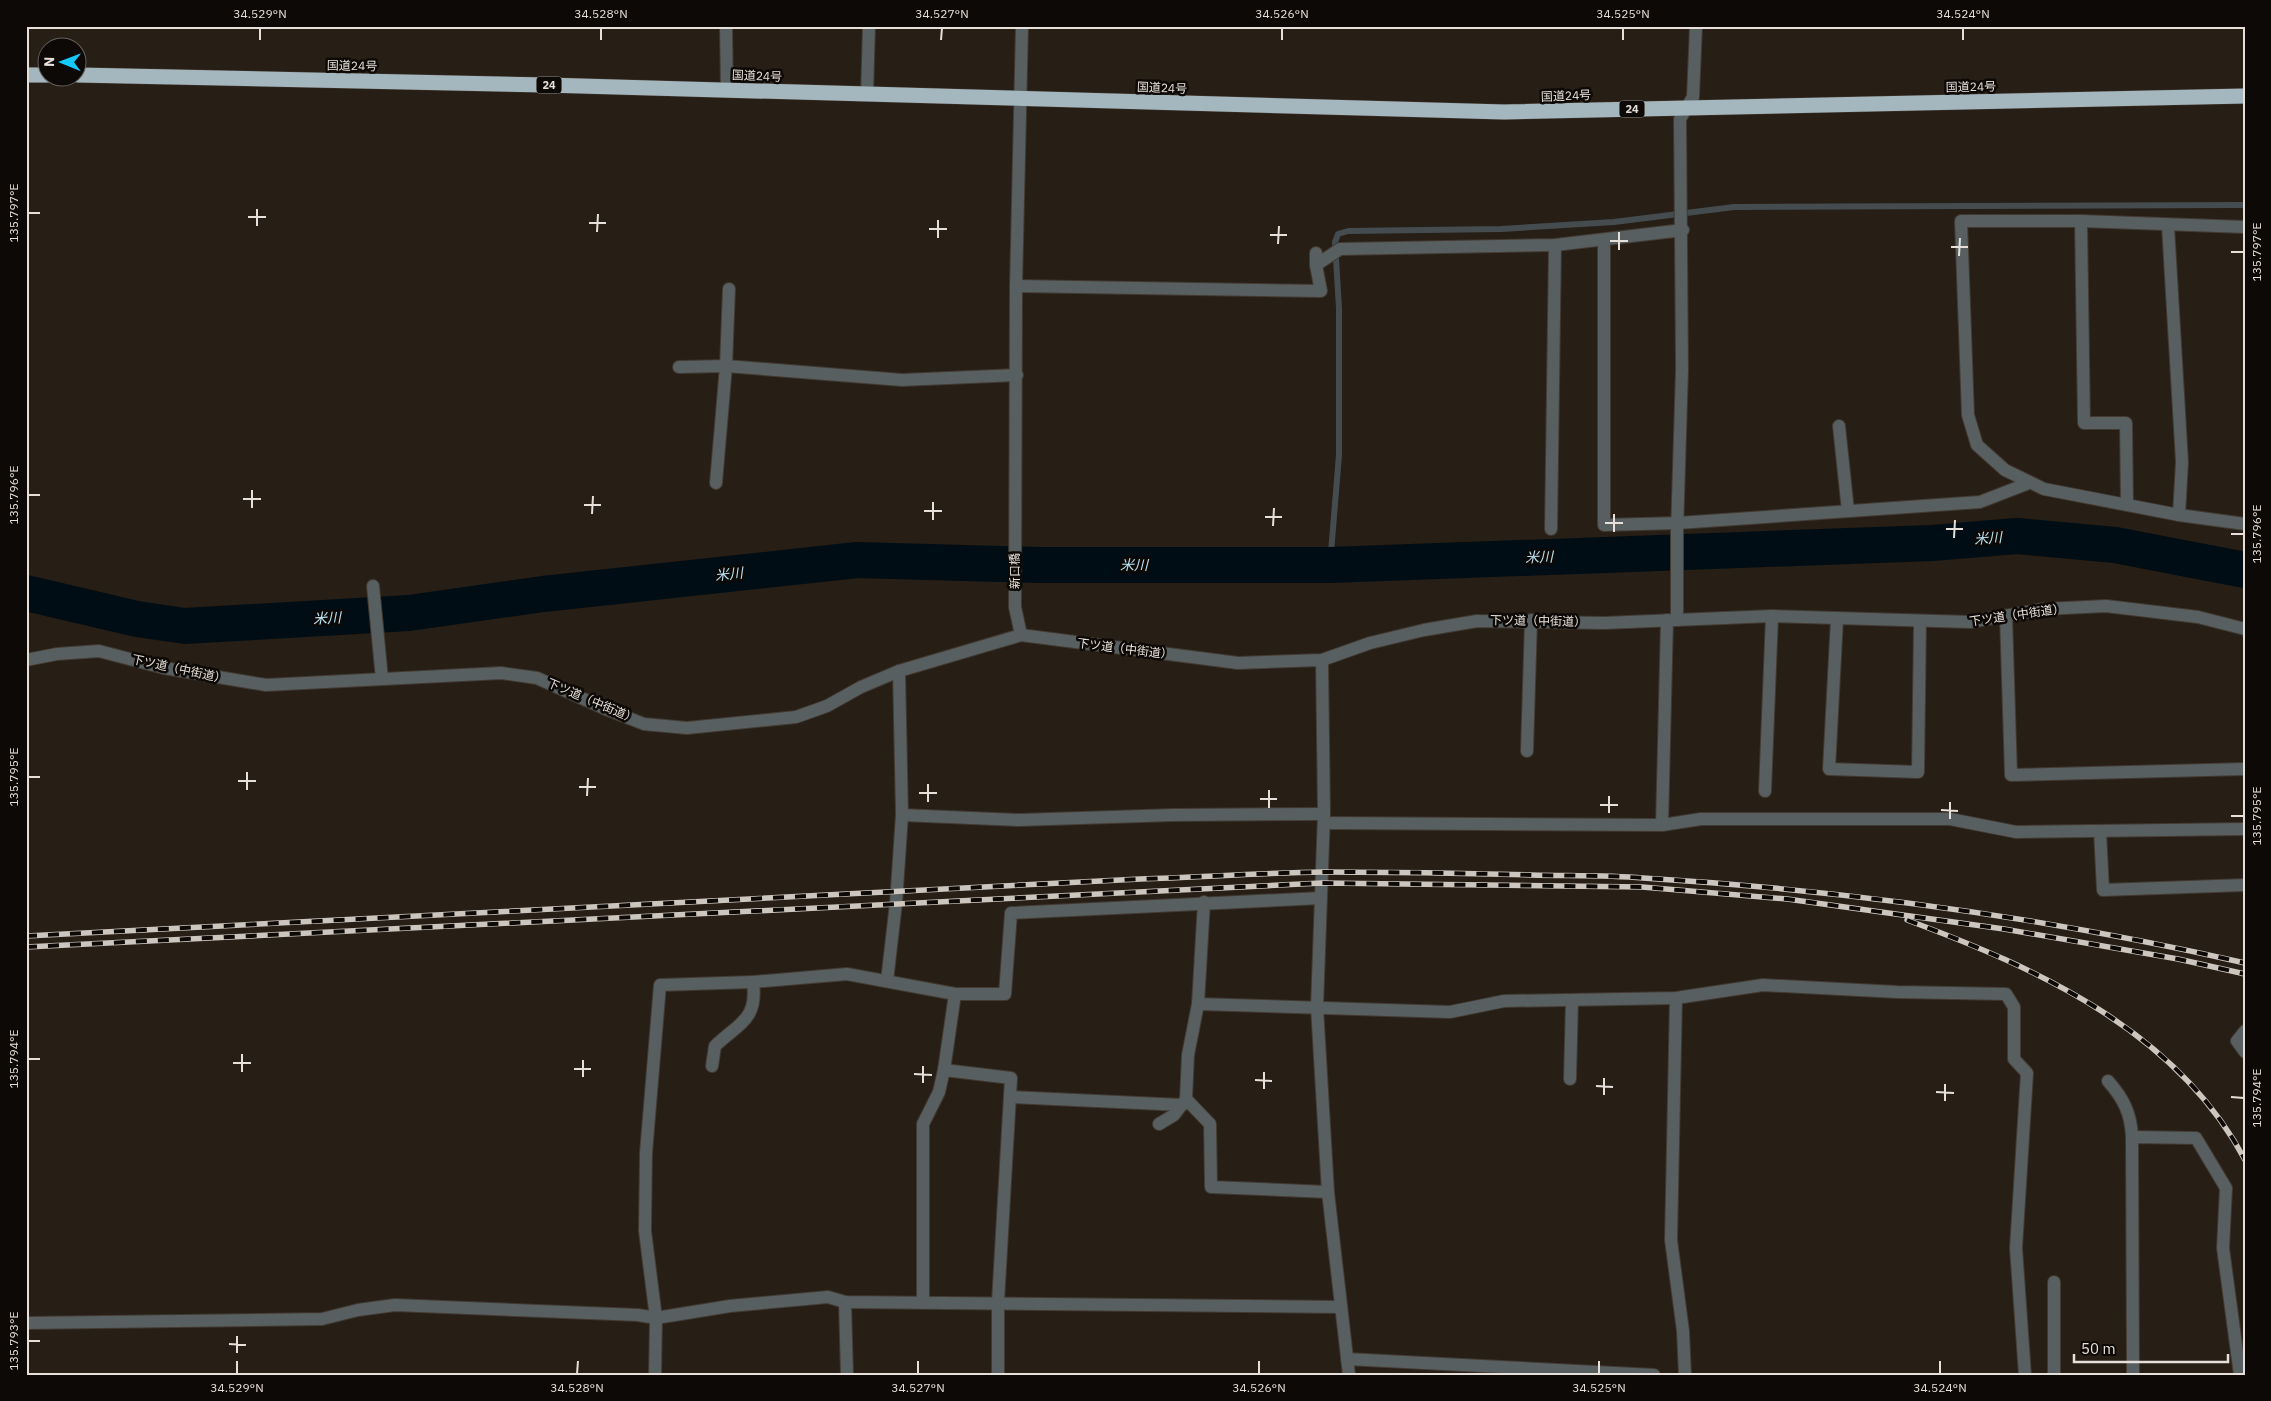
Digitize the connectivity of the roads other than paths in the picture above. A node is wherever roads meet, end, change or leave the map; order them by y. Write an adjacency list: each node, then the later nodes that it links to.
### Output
1 (726, 26): 6 (street)
2 (869, 26): 7 (street)
3 (1022, 26): 9 (street, 新口橋)
4 (1696, 26): 10 (street)
5 (88, 75): 6 (highway, 国道24号 / 24)
6 (727, 90): 7 (highway, 国道24号 / 24)
7 (868, 94): 9 (highway, 国道24号 / 24)
8 (2245, 96): 10 (highway, 国道24号 / 24)
9 (1020, 98): 10 (highway, 国道24号 / 24); 17 (street, 新口橋)
10 (1686, 107): 12 (street)
11 (2081, 221): 13 (street); 24 (street); 25 (street)
12 (1682, 225): 15 (street); 29 (street)
13 (2168, 226): 14 (street); 27 (street)
14 (2245, 227)
15 (1604, 240): 16 (street); 29 (street)
16 (1555, 245): 17 (street); 30 (street)
17 (1016, 286): 21 (street, 新口橋)
18 (729, 289): 19 (street)
19 (726, 366): 20 (street); 21 (street); 23 (street)
20 (679, 367)
21 (1016, 375): 39 (street, 新口橋)
22 (1839, 426): 26 (street)
23 (716, 483)
24 (2029, 483): 25 (street); 26 (street)
25 (2127, 504): 27 (street)
26 (1848, 511): 29 (street)
27 (2179, 515): 28 (street)
28 (2245, 524)
29 (1678, 528): 36 (street)
30 (1551, 529)
31 (373, 586): 43 (street)
32 (1772, 616): 34 (street, 下ツ道（中街道）); 36 (street, 下ツ道（中街道）); 46 (street)
33 (2006, 616): 37 (street, 下ツ道（中街道）); 38 (street, 下ツ道（中街道）); 45 (street)
34 (1837, 619): 37 (street, 下ツ道（中街道）); 37 (street)
35 (1531, 620): 36 (street, 下ツ道（中街道）); 41 (street, 下ツ道（中街道）); 44 (street)
36 (1672, 620): 49 (street)
37 (1920, 622)
38 (2245, 629)
39 (1021, 635): 41 (street, 下ツ道（中街道）); 42 (street, 下ツ道（中街道）)
40 (26, 660): 43 (street, 下ツ道（中街道）)
41 (1322, 660): 48 (street)
42 (899, 671): 43 (street, 下ツ道（中街道）); 47 (street)
43 (382, 673)
44 (1527, 751)
45 (2245, 769)
46 (1765, 791)
47 (902, 816): 48 (street); 55 (street)
48 (1324, 818): 49 (street); 53 (street)
49 (1662, 825): 51 (street)
50 (2245, 829): 51 (street)
51 (2100, 831): 52 (street)
52 (2245, 885)
53 (1321, 898): 54 (street); 61 (street)
54 (1204, 902): 57 (street); 60 (street)
55 (887, 981): 56 (street); 57 (street)
56 (753, 982): 64 (street); 78 (street)
57 (955, 994): 65 (street)
58 (1676, 998): 59 (street); 86 (street); 87 (street)
59 (1572, 1000): 61 (street); 66 (street)
60 (1198, 1004): 61 (street); 69 (street)
61 (1317, 1006): 72 (street)
62 (2245, 1031): 63 (street)
63 (2245, 1052)
64 (712, 1066)
65 (944, 1070): 68 (street); 75 (street)
66 (1570, 1079)
67 (2108, 1081): 71 (street)
68 (1011, 1097): 69 (street); 76 (street)
69 (1184, 1102): 70 (street); 72 (street)
70 (1159, 1124)
71 (2132, 1138): 89 (street); 90 (street)
72 (1328, 1192): 77 (street)
73 (2054, 1282): 88 (street)
74 (845, 1302): 75 (street); 78 (street); 82 (street)
75 (923, 1302): 76 (street)
76 (998, 1302): 77 (street); 83 (street)
77 (1340, 1307): 80 (street)
78 (656, 1318): 79 (street); 81 (street)
79 (26, 1323)
80 (1348, 1359): 84 (street); 85 (street)
81 (655, 1375)
82 (847, 1375)
83 (998, 1375)
84 (1349, 1375)
85 (1654, 1375)
86 (1685, 1375)
87 (2025, 1375)
88 (2054, 1375)
89 (2132, 1375)
90 (2240, 1375)

